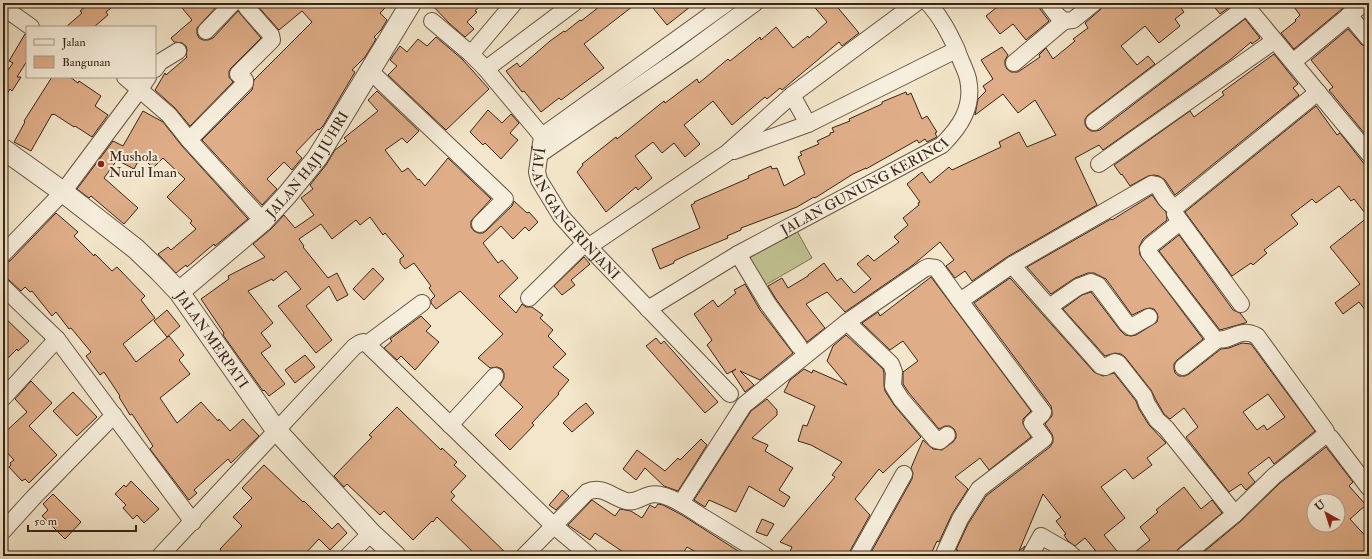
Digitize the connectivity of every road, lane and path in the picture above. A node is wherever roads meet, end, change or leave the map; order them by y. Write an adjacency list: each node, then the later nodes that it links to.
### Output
1 (233, 3): 19 (street)
2 (244, 3): 39 (street)
3 (514, 3): 26 (street)
4 (574, 3): 30 (street)
5 (727, 3): 21 (street)
6 (754, 3): 25 (street)
7 (916, 3): 35 (street)
8 (928, 3): 23 (street, JALAN GUNUNG KERINCI)
9 (1048, 3): 16 (street)
10 (1094, 3): 16 (street)
11 (1364, 3): 15 (street)
12 (1249, 5): 22 (street); 36 (street)
13 (404, 6): 31 (street, JALAN HAJI JUHRI)
14 (3, 8): 18 (street)
15 (1349, 15): 20 (street); 27 (street)
16 (1064, 21): 28 (street)
17 (432, 22): 26 (street, JALAN GANG RINJANI)
18 (30, 26)
19 (206, 31)
20 (1369, 39)
21 (676, 40): 25 (street); 38 (street)
22 (1274, 41): 27 (street); 44 (street)
23 (956, 50): 37 (street); 52 (street, JALAN GUNUNG KERINCI)
24 (178, 51): 29 (street)
25 (686, 53): 42 (street)
26 (471, 54): 30 (street, JALAN GANG RINJANI)
27 (1293, 62): 34 (street)
28 (1014, 63)
29 (156, 68)
30 (486, 69): 38 (street, JALAN GANG RINJANI)
31 (370, 71): 47 (street, JALAN HAJI JUHRI); 49 (street)
32 (129, 78): 33 (street)
33 (144, 83): 39 (street); 45 (street)
34 (1318, 92): 43 (street); 46 (street)
35 (792, 96): 37 (street); 41 (street)
36 (1094, 122)
37 (808, 124): 41 (street)
38 (542, 136): 42 (street, JALAN GANG RINJANI)
39 (188, 140): 47 (street)
40 (3, 149): 45 (street, JALAN MERPATI)
41 (727, 153): 50 (street)
42 (540, 154): 50 (street, JALAN GANG RINJANI)
43 (1369, 154)
44 (1098, 164)
45 (63, 192): 51 (street); 55 (street, JALAN MERPATI)
46 (1176, 207): 48 (street); 53 (street)
47 (262, 221): 55 (street, JALAN HAJI JUHRI)
48 (1180, 222): 59 (street); 65 (street)
49 (480, 224)
50 (586, 245): 56 (street); 61 (street, JALAN GANG RINJANI)
51 (3, 254)
52 (738, 254): 61 (street, JALAN GUNUNG KERINCI); 67 (street)
53 (1012, 265): 57 (street); 60 (street)
54 (3, 287): 64 (street)
55 (179, 292): 74 (street, JALAN MERPATI)
56 (529, 298)
57 (960, 301): 63 (street); 92 (street)
58 (422, 303): 66 (street)
59 (1241, 304)
60 (1049, 307): 62 (street); 80 (street)
61 (648, 310): 70 (street, JALAN GANG RINJANI)
62 (1149, 317)
63 (847, 322): 75 (street); 79 (street)
64 (57, 339): 71 (street); 72 (street)
65 (1217, 340): 68 (street); 76 (street)
66 (366, 344): 73 (street); 74 (street)
67 (799, 346)
68 (1183, 367)
69 (495, 376): 73 (street)
70 (730, 394)
71 (3, 398)
72 (114, 415): 81 (street); 83 (street)
73 (450, 425): 82 (street)
74 (276, 430): 81 (street); 84 (street, JALAN MERPATI)
75 (947, 435)
76 (1324, 436): 78 (street); 80 (street)
77 (904, 474): 91 (street)
78 (1369, 488)
79 (681, 503): 82 (street); 90 (street)
80 (1235, 514): 95 (street)
81 (193, 522): 85 (street)
82 (553, 525): 88 (street); 89 (street)
83 (3, 531)
84 (371, 533): 86 (street); 87 (street, JALAN MERPATI)
85 (160, 556)
86 (348, 556)
87 (396, 556)
88 (524, 556)
89 (590, 556)
90 (766, 556)
91 (858, 556)
92 (943, 556)
93 (1030, 556): 94 (street)
94 (1073, 556)
95 (1184, 556)

